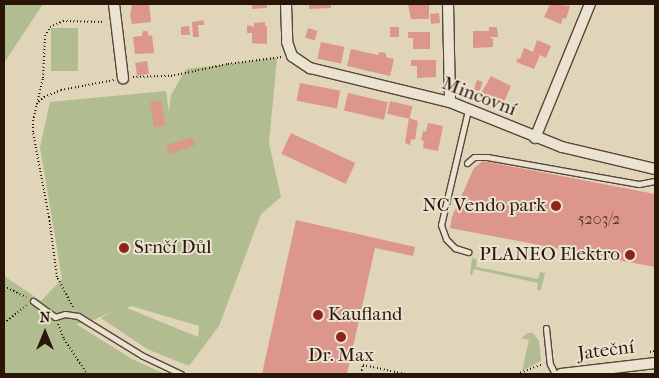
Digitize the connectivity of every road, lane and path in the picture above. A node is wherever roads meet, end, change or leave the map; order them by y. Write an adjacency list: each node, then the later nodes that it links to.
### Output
1 (114, 4): 5 (street)
2 (286, 4): 6 (street)
3 (448, 4): 8 (street)
4 (590, 4): 11 (street)
5 (115, 20): 7 (street); 9 (path)
6 (292, 56): 7 (path); 8 (street, Mincovní)
7 (123, 78): 9 (path)
8 (450, 102): 10 (street, Mincovní)
9 (35, 104): 18 (path)
10 (468, 110): 11 (street, Mincovní); 15 (lane)
11 (535, 138): 13 (street, Mincovní)
12 (468, 163): 14 (lane)
13 (655, 169)
14 (655, 181)
15 (468, 252)
16 (4, 286): 17 (path)
17 (33, 301): 19 (lane); 20 (path)
18 (78, 316): 19 (lane); 24 (lane)
19 (55, 317): 23 (path)
20 (4, 323)
21 (546, 328): 27 (lane)
22 (655, 363): 28 (street, Jateční)
23 (87, 374)
24 (181, 374)
25 (361, 374): 26 (path)
26 (405, 374)
27 (555, 374)
28 (561, 374)

